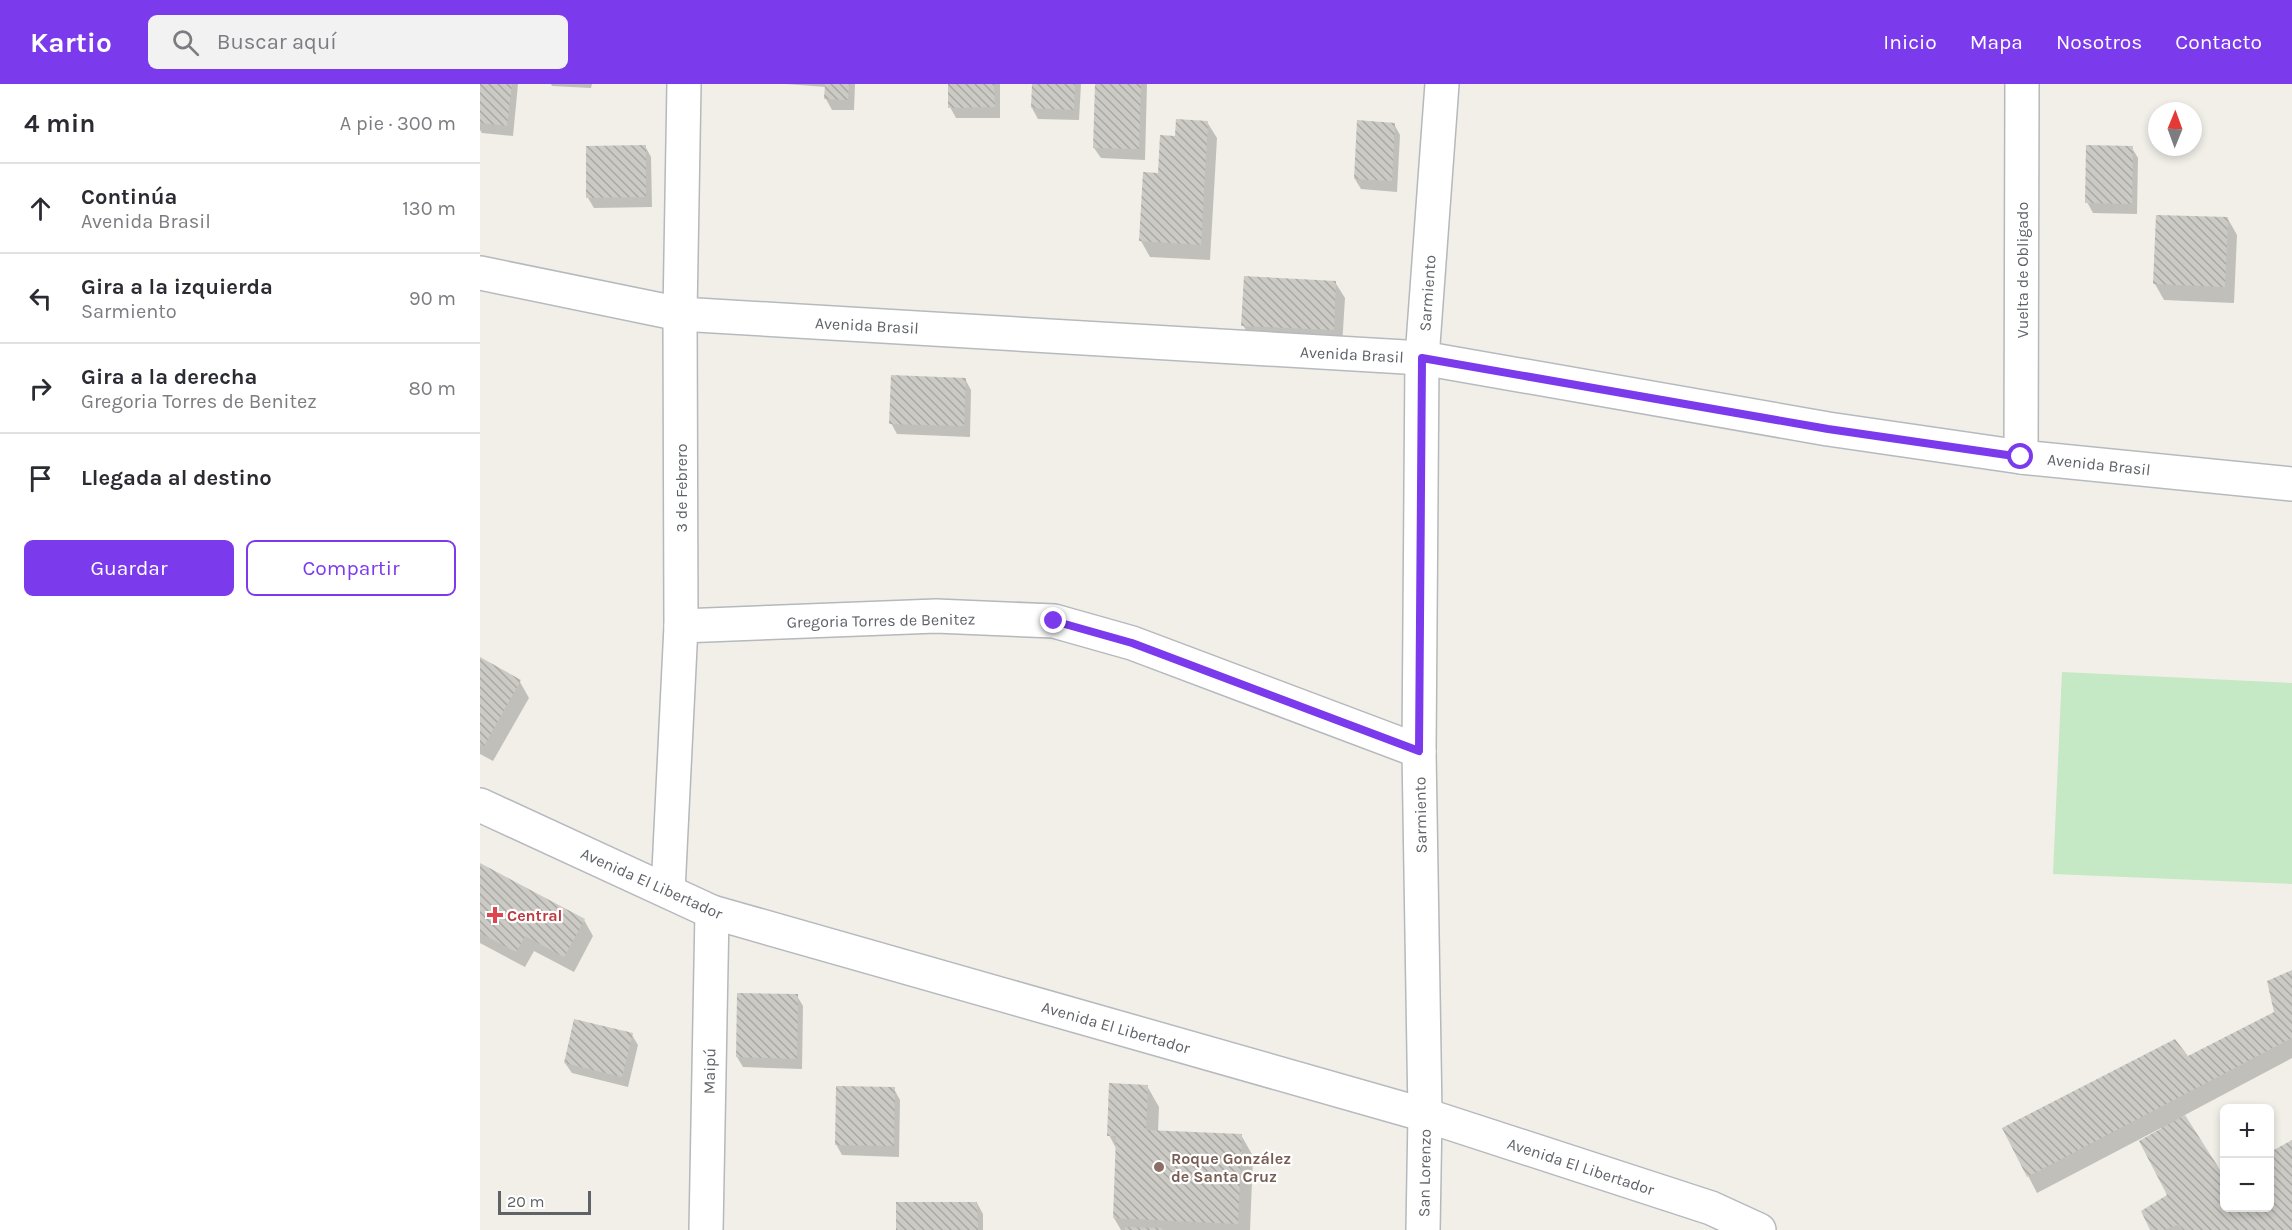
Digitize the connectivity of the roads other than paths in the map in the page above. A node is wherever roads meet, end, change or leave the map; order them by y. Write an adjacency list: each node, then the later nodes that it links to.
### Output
1 (684, 84): 5 (street, 3 de Febrero)
2 (1442, 84): 6 (street, Sarmiento)
3 (2022, 84): 7 (street, Vuelta de Obligado)
4 (480, 273): 5 (street, Avenida Brasil)
5 (680, 314): 6 (street, Avenida Brasil); 9 (street, 3 de Febrero)
6 (1422, 358): 7 (street, Avenida Brasil); 10 (street, Sarmiento)
7 (2021, 457): 8 (street, Avenida Brasil)
8 (2292, 483)
9 (681, 626): 10 (street, Gregoria Torres de Benitez); 12 (street, 3 de Febrero)
10 (1419, 751): 14 (street, Sarmiento)
11 (480, 805): 12 (street, Avenida El Libertador)
12 (668, 891): 13 (street, Avenida El Libertador)
13 (712, 912): 14 (street, Avenida El Libertador); 15 (street, Maipú)
14 (1425, 1115): 16 (street, San Lorenzo); 17 (street, Avenida El Libertador)
15 (706, 1230)
16 (1423, 1230)
17 (1759, 1230)

